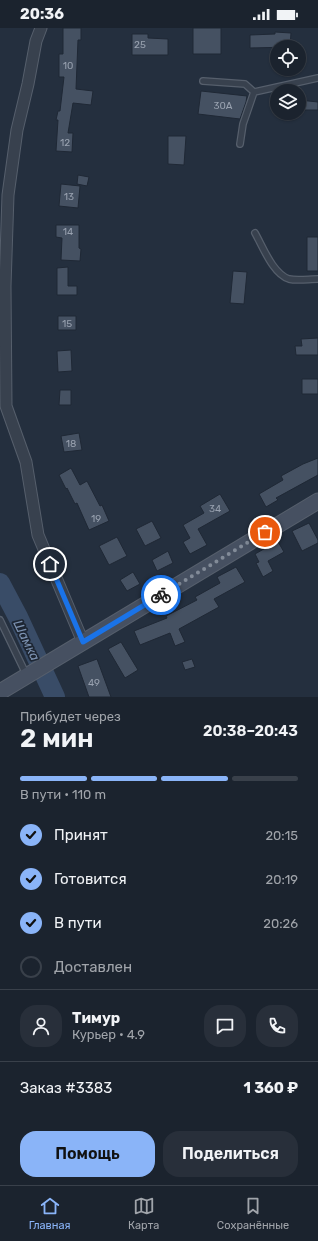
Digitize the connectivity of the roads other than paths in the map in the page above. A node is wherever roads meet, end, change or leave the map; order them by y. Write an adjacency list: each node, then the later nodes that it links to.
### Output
1 (41, 28): 10 (street)
2 (318, 78): 4 (lane)
3 (203, 80): 4 (lane)
4 (254, 92): 5 (lane)
5 (240, 144)
6 (255, 234): 7 (lane)
7 (318, 278)
8 (318, 500): 10 (main road)
9 (0, 620): 11 (lane)
10 (83, 642): 11 (main road)
11 (29, 674): 12 (main road)
12 (0, 692)

